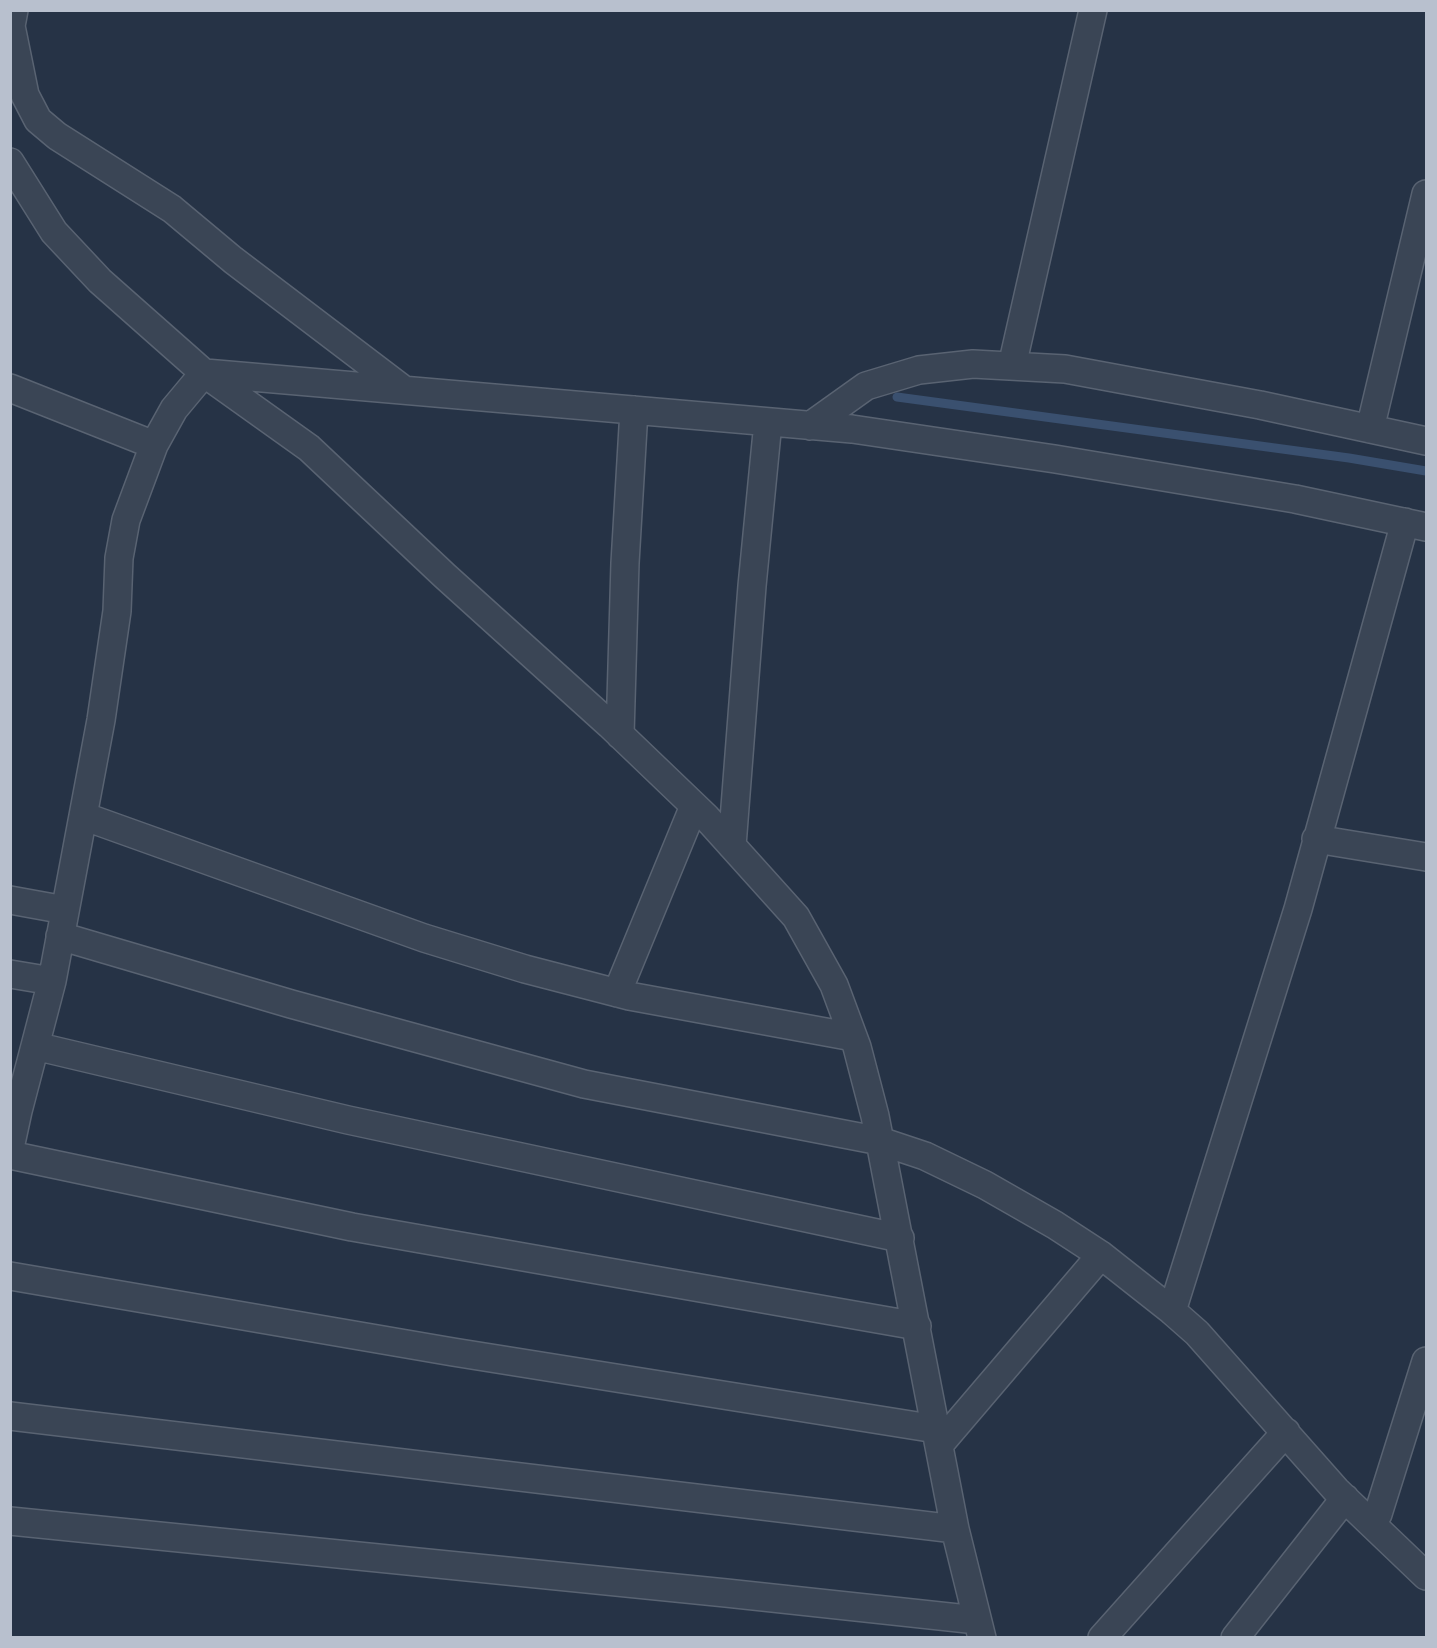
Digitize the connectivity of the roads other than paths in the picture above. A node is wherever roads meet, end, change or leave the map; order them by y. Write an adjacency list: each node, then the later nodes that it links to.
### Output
1 (14, 10): 3 (street)
2 (1093, 10): 6 (street)
3 (11, 26): 9 (street)
4 (10, 162): 7 (street)
5 (1426, 194): 13 (street)
6 (1012, 366): 12 (street); 13 (street)
7 (204, 373): 9 (street); 15 (street); 17 (street)
8 (10, 388): 15 (street)
9 (404, 390): 10 (street)
10 (634, 410): 11 (street); 17 (street)
11 (768, 422): 12 (street); 21 (street)
12 (810, 426): 16 (street)
13 (1370, 429): 14 (street)
14 (1426, 441)
15 (154, 445): 19 (street)
16 (1416, 525): 20 (street)
17 (620, 735): 18 (street)
18 (694, 806): 21 (street); 27 (street)
19 (83, 816): 24 (street); 27 (street)
20 (1316, 840): 22 (street); 36 (street)
21 (732, 846): 28 (street)
22 (1426, 857)
23 (10, 900): 24 (street)
24 (63, 923): 26 (street); 30 (street)
25 (10, 974): 26 (street)
26 (52, 981): 29 (street)
27 (617, 993): 28 (street)
28 (853, 1037): 30 (street)
29 (35, 1046): 31 (street); 33 (street)
30 (880, 1141): 33 (street); 34 (street)
31 (10, 1148)
32 (10, 1155): 37 (street)
33 (900, 1238): 37 (street)
34 (1101, 1255): 36 (street); 41 (street)
35 (10, 1276): 41 (street)
36 (1172, 1311): 40 (street)
37 (916, 1326): 41 (street)
38 (1426, 1361): 44 (street)
39 (10, 1416): 45 (street)
40 (1286, 1432): 42 (street); 48 (street)
41 (937, 1437): 45 (street)
42 (1345, 1498): 44 (street); 49 (street)
43 (10, 1521): 47 (street)
44 (1372, 1524): 46 (street)
45 (955, 1529): 47 (street)
46 (1426, 1576)
47 (979, 1629)
48 (1102, 1638)
49 (1234, 1638)

